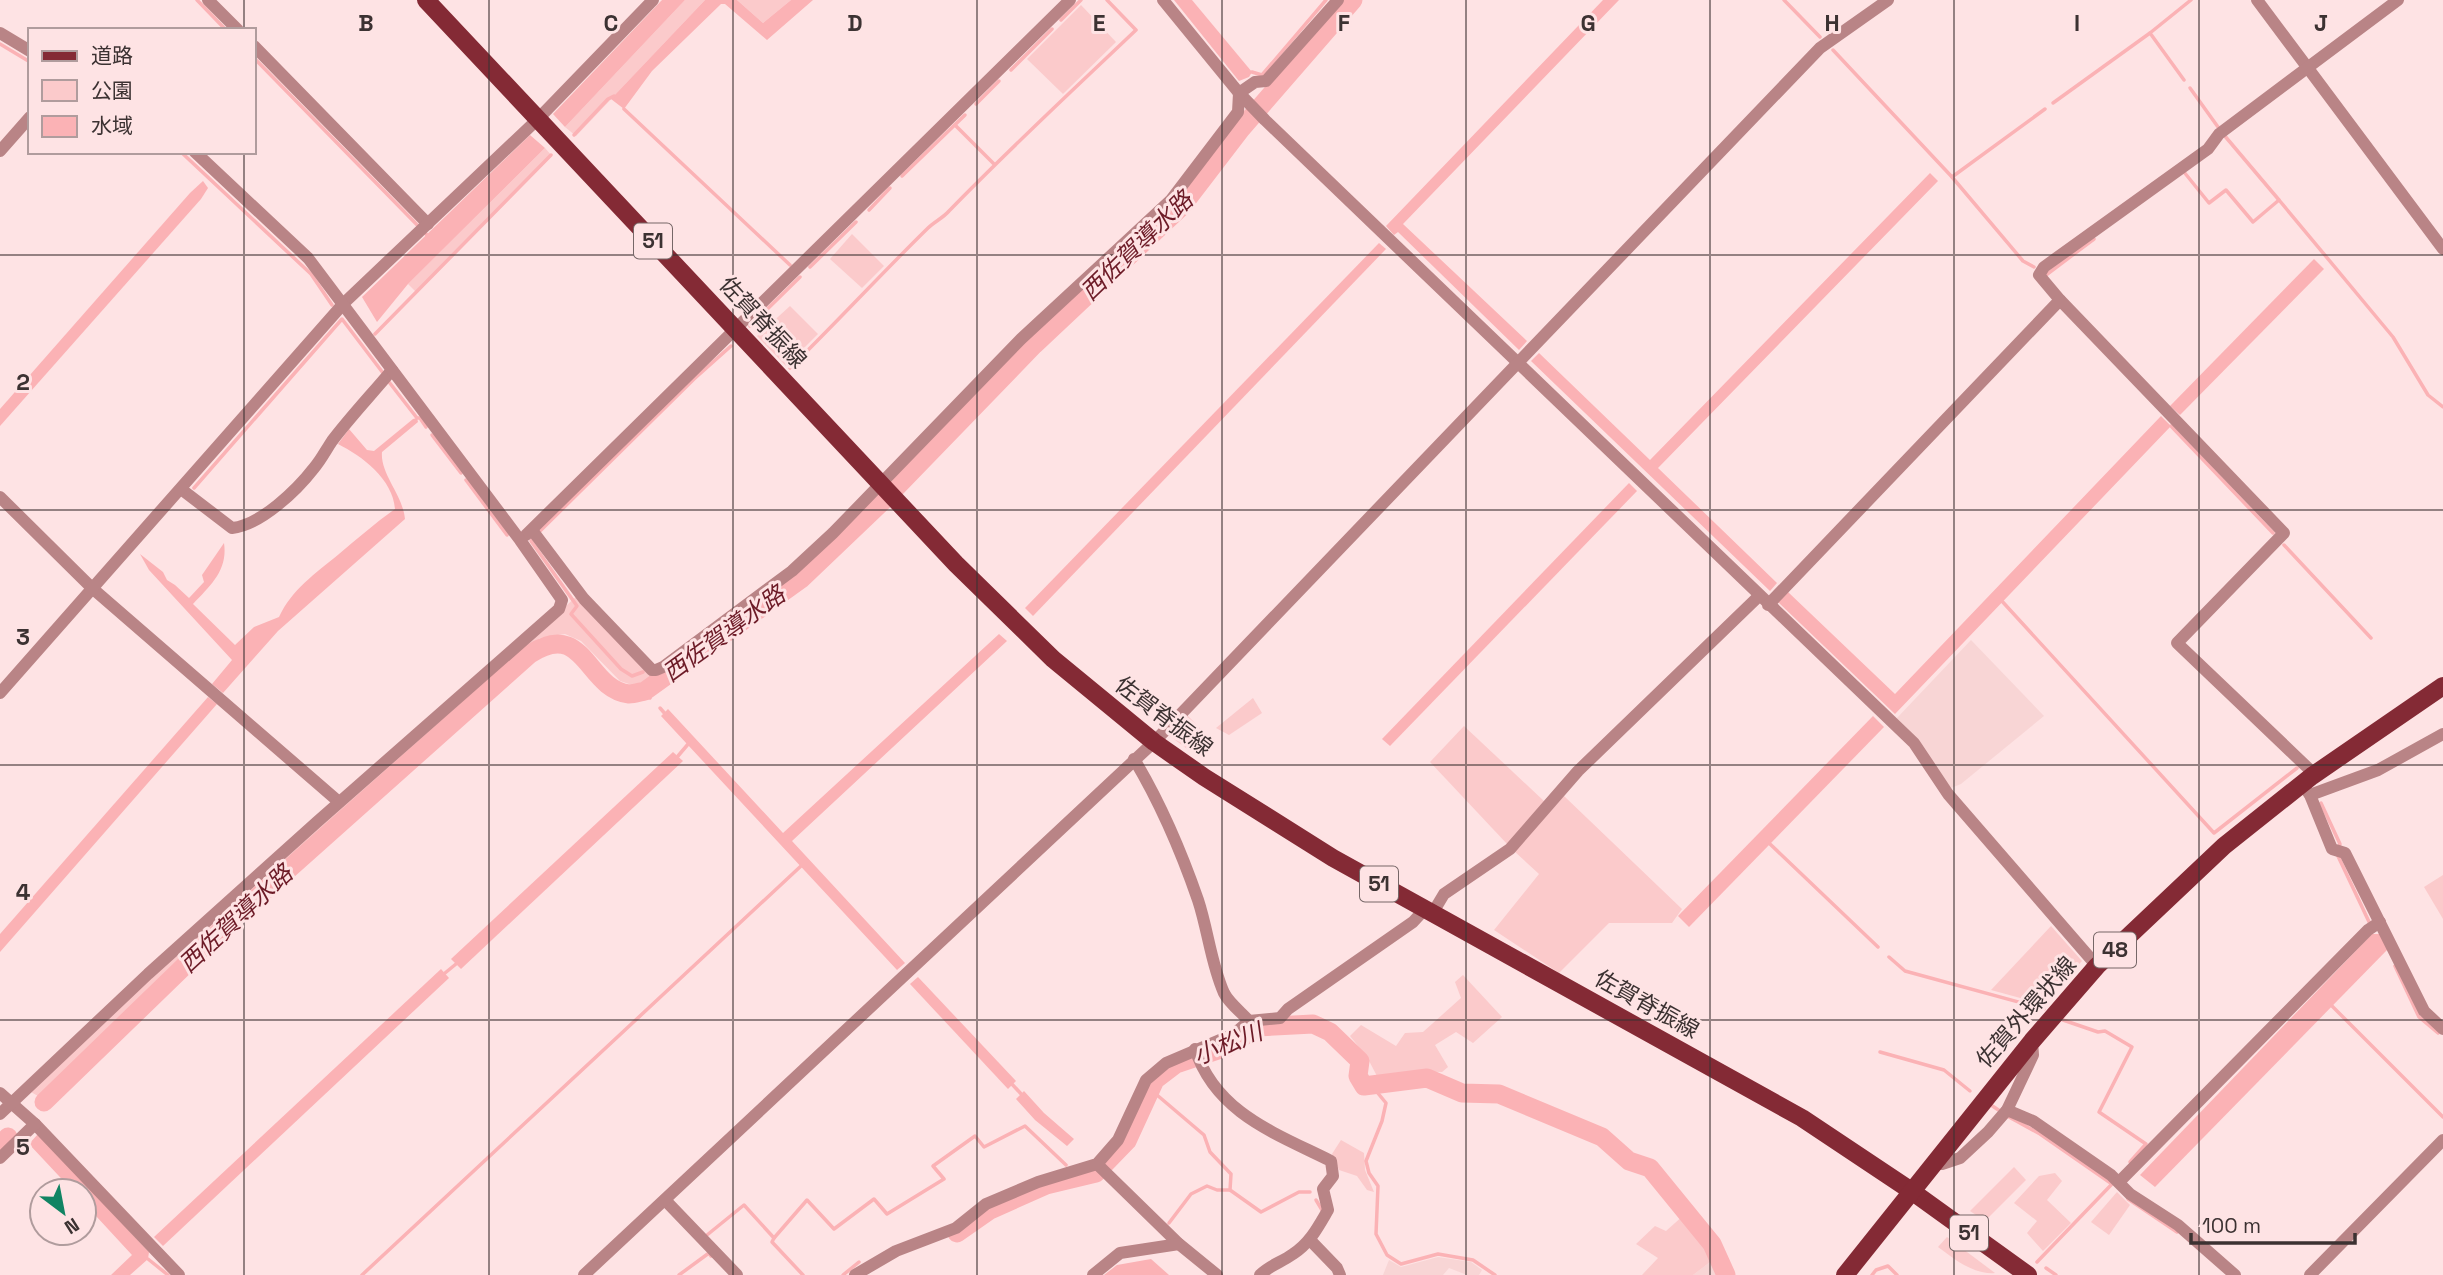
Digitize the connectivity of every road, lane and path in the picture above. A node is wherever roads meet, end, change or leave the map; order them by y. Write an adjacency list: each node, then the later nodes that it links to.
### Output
1 (208, 0): 10 (street)
2 (426, 0): 17 (main road, 佐賀脊振線 / 51)
3 (653, 0): 17 (street)
4 (1070, 0): 24 (street)
5 (1163, 0): 15 (street)
6 (1338, 0): 15 (street)
7 (1888, 0): 25 (street)
8 (2257, 0): 14 (street)
9 (2398, 0): 14 (street)
10 (236, 28)
11 (0, 33): 13 (street)
12 (256, 48): 20 (street)
13 (28, 50)
14 (2308, 67): 21 (street); 22 (street)
15 (1239, 93): 25 (street); 27 (street)
16 (28, 119): 18 (street)
17 (538, 119): 20 (street); 24 (main road, 佐賀脊振線 / 51)
18 (0, 151)
19 (197, 154): 23 (street)
20 (428, 224): 23 (street)
21 (2443, 249)
22 (2060, 300): 33 (street); 39 (street)
23 (344, 303): 26 (street); 28 (street)
24 (737, 330): 27 (main road, 佐賀脊振線 / 51); 30 (street)
25 (1525, 355): 33 (street); 37 (street)
26 (392, 370): 28 (street); 31 (street)
27 (881, 483): 30 (street); 37 (main road, 佐賀脊振線 / 51)
28 (181, 489): 32 (street)
29 (0, 497): 32 (street)
30 (535, 535): 31 (street)
31 (520, 540): 40 (street)
32 (92, 589): 35 (street); 40 (street)
33 (1772, 596): 41 (street); 43 (street)
34 (2443, 686): 39 (main road, 佐賀外環状線 / 48)
35 (0, 693)
36 (2443, 734): 39 (street)
37 (1154, 742): 38 (street); 41 (main road, 佐賀脊振線 / 51)
38 (1134, 759): 44 (street); 59 (street)
39 (2308, 785): 42 (street); 43 (main road, 佐賀外環状線 / 48)
40 (338, 802): 49 (street)
41 (1428, 912): 44 (street); 58 (main road, 佐賀脊振線 / 51)
42 (2380, 922): 45 (street); 57 (street)
43 (2097, 967): 46 (main road, 佐賀外環状線 / 48)
44 (1249, 1021): 47 (street)
45 (2443, 1029)
46 (2032, 1041): 50 (street); 55 (main road, 佐賀外環状線 / 48)
47 (1195, 1049): 56 (street); 60 (street)
48 (0, 1093): 49 (street)
49 (12, 1104): 51 (street); 52 (street)
50 (2007, 1110): 55 (street); 57 (street)
51 (0, 1114)
52 (35, 1124): 54 (street); 62 (street)
53 (2443, 1140): 73 (street)
54 (0, 1158)
55 (1932, 1163): 58 (main road, 佐賀外環状線 / 48)
56 (1097, 1164): 61 (street); 65 (street)
57 (2119, 1182): 72 (street)
58 (1910, 1191): 70 (main road, 佐賀外環状線 / 48); 71 (main road, 佐賀脊振線 / 51)
59 (665, 1200): 63 (street); 64 (street)
60 (1310, 1240): 68 (street); 69 (street)
61 (1179, 1244): 66 (street); 67 (street)
62 (179, 1275)
63 (584, 1275)
64 (737, 1275)
65 (855, 1275)
66 (1093, 1275)
67 (1217, 1275)
68 (1260, 1275)
69 (1340, 1275)
70 (1845, 1275)
71 (2028, 1275)
72 (2235, 1275)
73 (2310, 1275)

